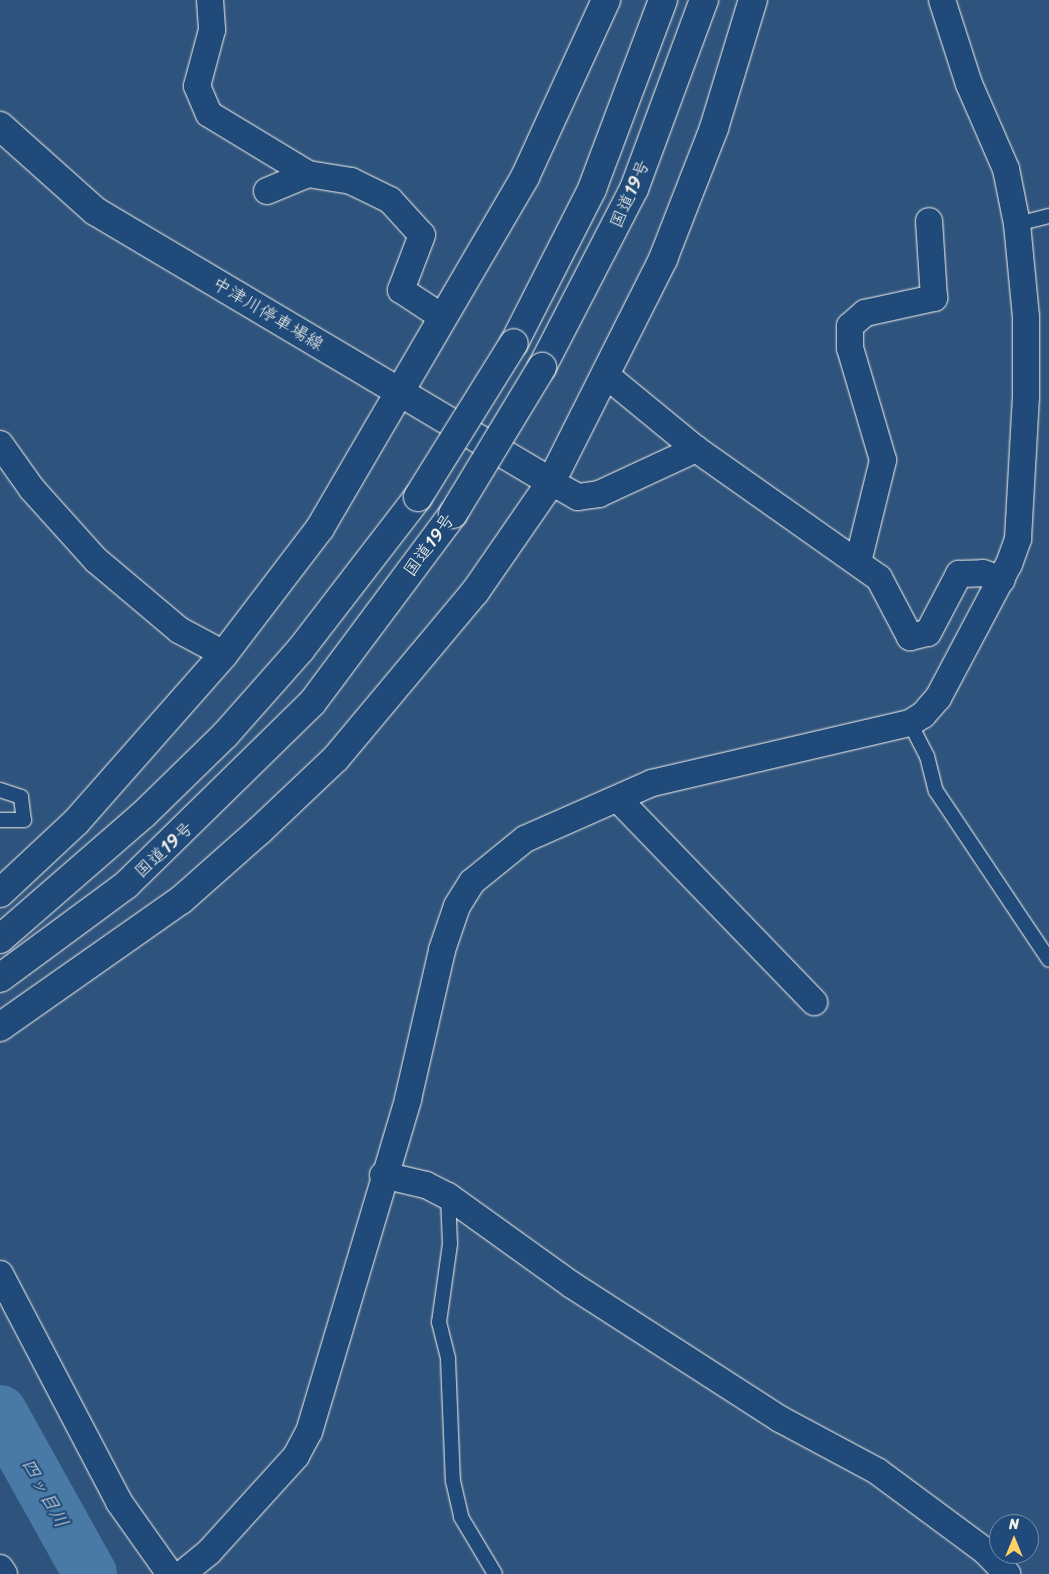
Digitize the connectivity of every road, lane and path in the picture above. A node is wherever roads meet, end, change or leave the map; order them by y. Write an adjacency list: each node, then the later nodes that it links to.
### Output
1 (210, 0): 8 (street)
2 (606, 0): 13 (main road)
3 (664, 0): 27 (main road, 国道19号, bridge)
4 (704, 0): 29 (main road, 国道19号, bridge)
5 (753, 0): 14 (main road)
6 (942, 0): 12 (street)
7 (0, 126): 15 (main road, 中津川停車場線)
8 (308, 174): 9 (street); 13 (street)
9 (267, 191)
10 (1049, 216): 12 (lane)
11 (928, 222): 19 (street)
12 (1017, 224): 20 (street)
13 (442, 317): 15 (main road)
14 (607, 376): 17 (street); 18 (main road)
15 (398, 392): 18 (main road, 中津川停車場線); 21 (main road)
16 (0, 444): 21 (street)
17 (696, 449): 18 (street); 19 (street)
18 (551, 482): 31 (main road)
19 (858, 562): 20 (street)
20 (1002, 580): 22 (street)
21 (224, 654): 26 (main road)
22 (910, 723): 24 (street); 28 (lane)
23 (0, 790): 25 (lane)
24 (619, 800): 30 (street); 32 (street)
25 (0, 820)
26 (0, 893)
27 (0, 939)
28 (1049, 960)
29 (0, 978)
30 (814, 1002)
31 (0, 1027)
32 (383, 1174): 33 (street); 36 (street)
33 (448, 1196): 38 (lane); 39 (street)
34 (0, 1274): 36 (street)
35 (0, 1568): 37 (street)
36 (163, 1571)
37 (4, 1574)
38 (495, 1574)
39 (1007, 1574)

